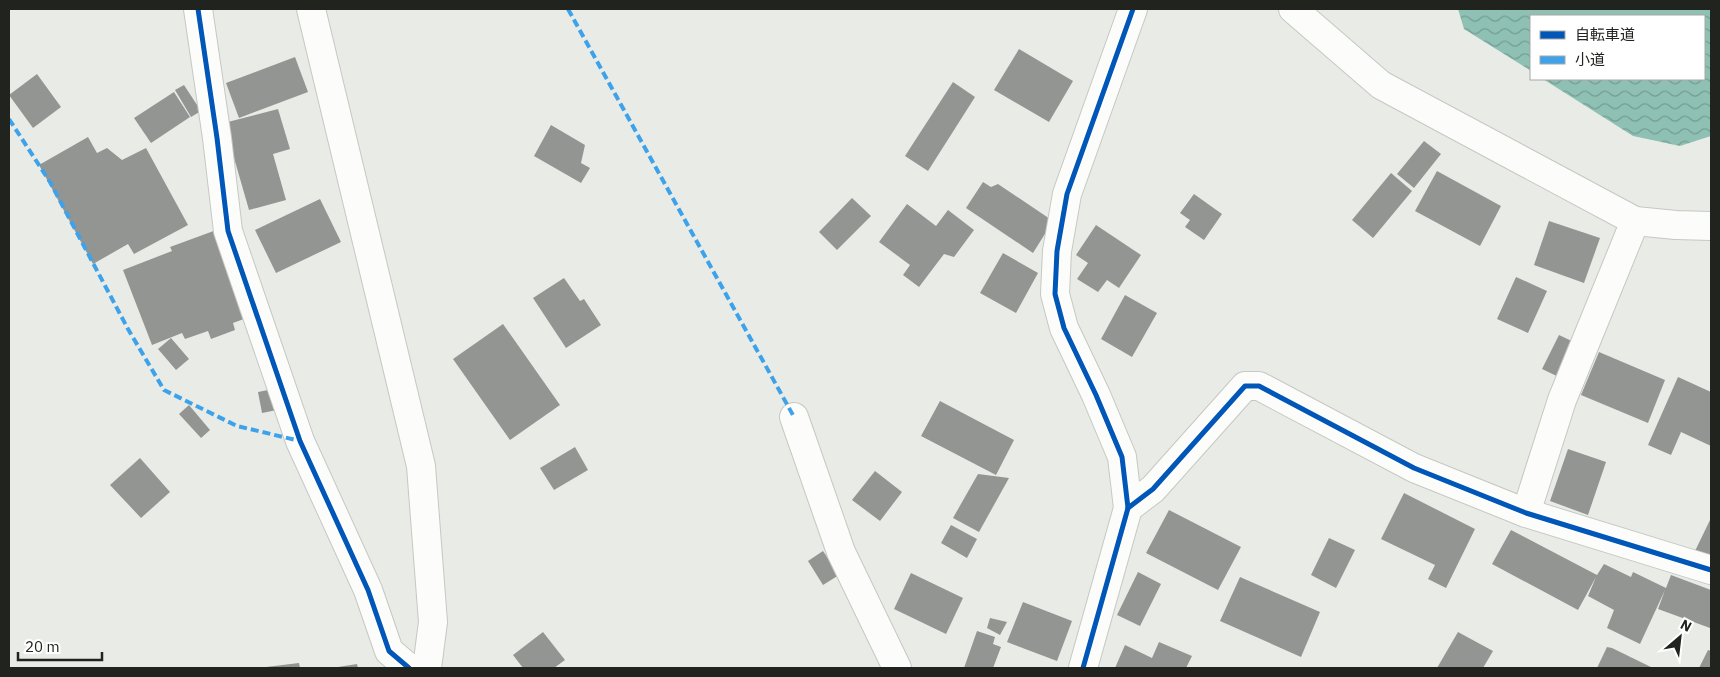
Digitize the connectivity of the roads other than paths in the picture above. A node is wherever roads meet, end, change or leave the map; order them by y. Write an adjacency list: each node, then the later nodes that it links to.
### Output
1 (198, 9): 11 (street)
2 (311, 9): 12 (street)
3 (1133, 9): 8 (street)
4 (1293, 9): 5 (street)
5 (1635, 222): 6 (street); 9 (street)
6 (1711, 226)
7 (794, 417): 13 (street)
8 (1128, 508): 9 (street); 14 (street)
9 (1526, 513): 10 (street)
10 (1711, 570)
11 (409, 668)
12 (427, 668)
13 (898, 668)
14 (1083, 668)

